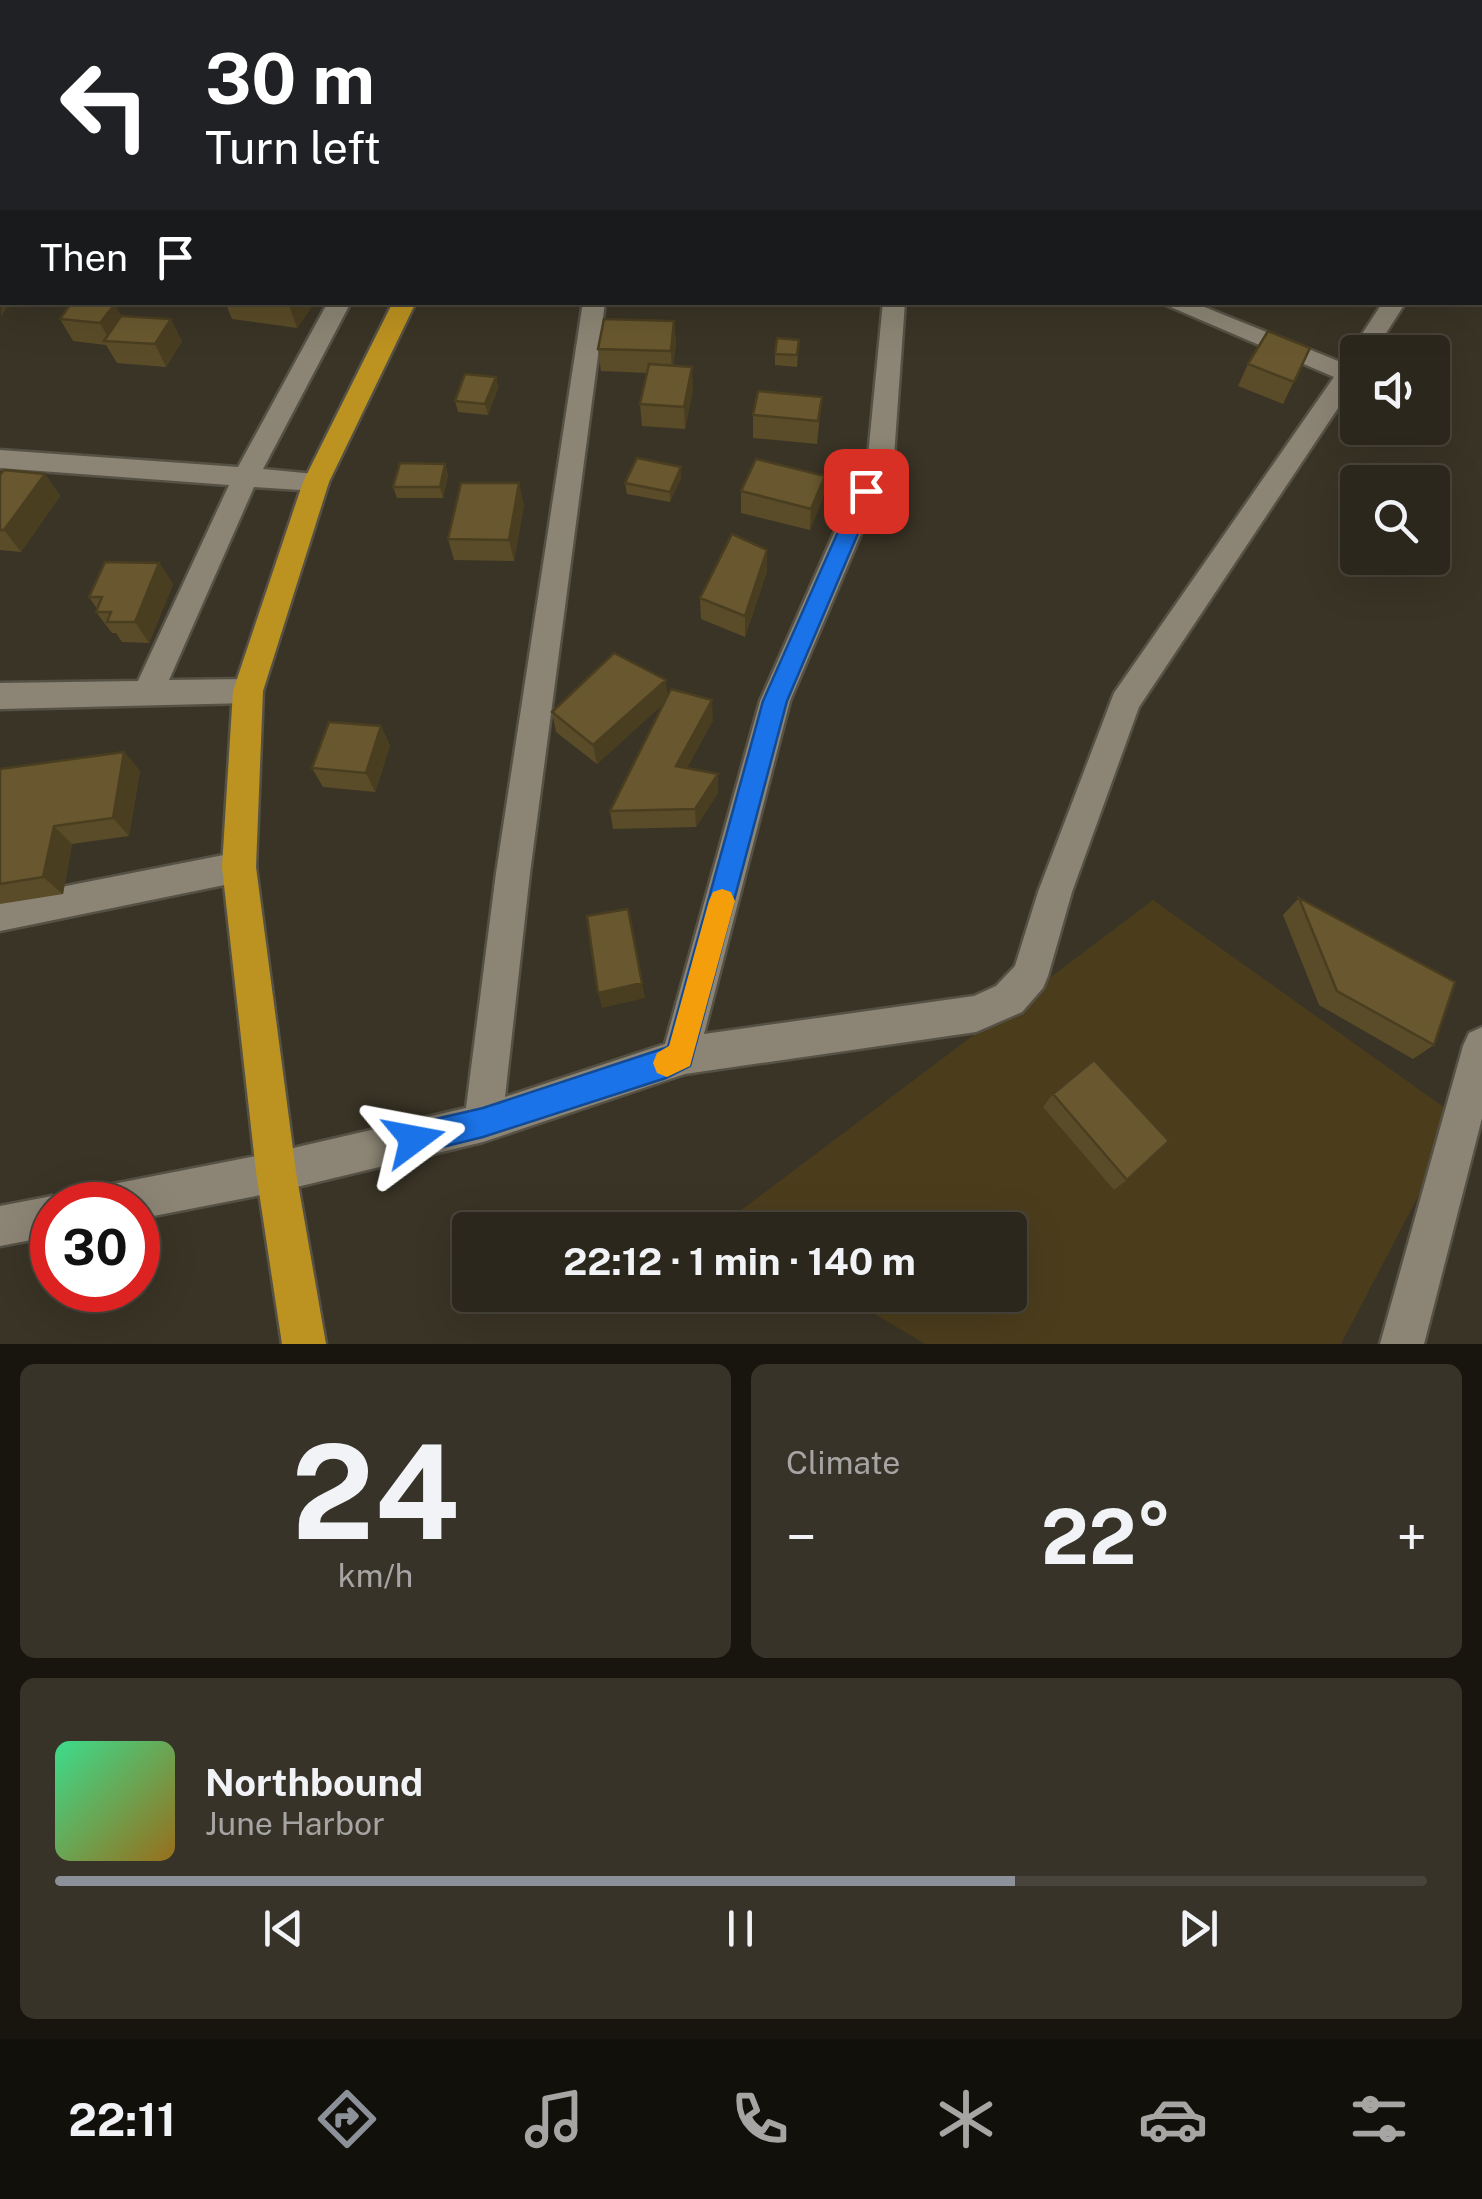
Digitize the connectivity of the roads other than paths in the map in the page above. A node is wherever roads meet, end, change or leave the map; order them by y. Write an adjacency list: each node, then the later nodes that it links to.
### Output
1 (338, 305): 11 (street)
2 (403, 305): 12 (highway)
3 (594, 305): 20 (street)
4 (894, 305): 19 (street)
5 (1179, 305): 8 (street)
6 (1393, 305): 7 (street)
7 (1373, 335)
8 (1340, 357)
9 (1340, 384): 19 (street)
10 (0, 460): 11 (street)
11 (247, 474): 12 (street); 14 (street)
12 (316, 482): 13 (highway)
13 (248, 690): 14 (street); 16 (highway)
14 (148, 693): 15 (street)
15 (0, 696)
16 (239, 867): 17 (street); 21 (highway)
17 (0, 915)
18 (1482, 1046): 26 (street)
19 (680, 1056): 20 (street)
20 (483, 1123): 21 (street)
21 (276, 1172): 22 (street); 25 (highway)
22 (160, 1195)
23 (30, 1220): 24 (street)
24 (0, 1226)
25 (304, 1344)
26 (1402, 1344)

